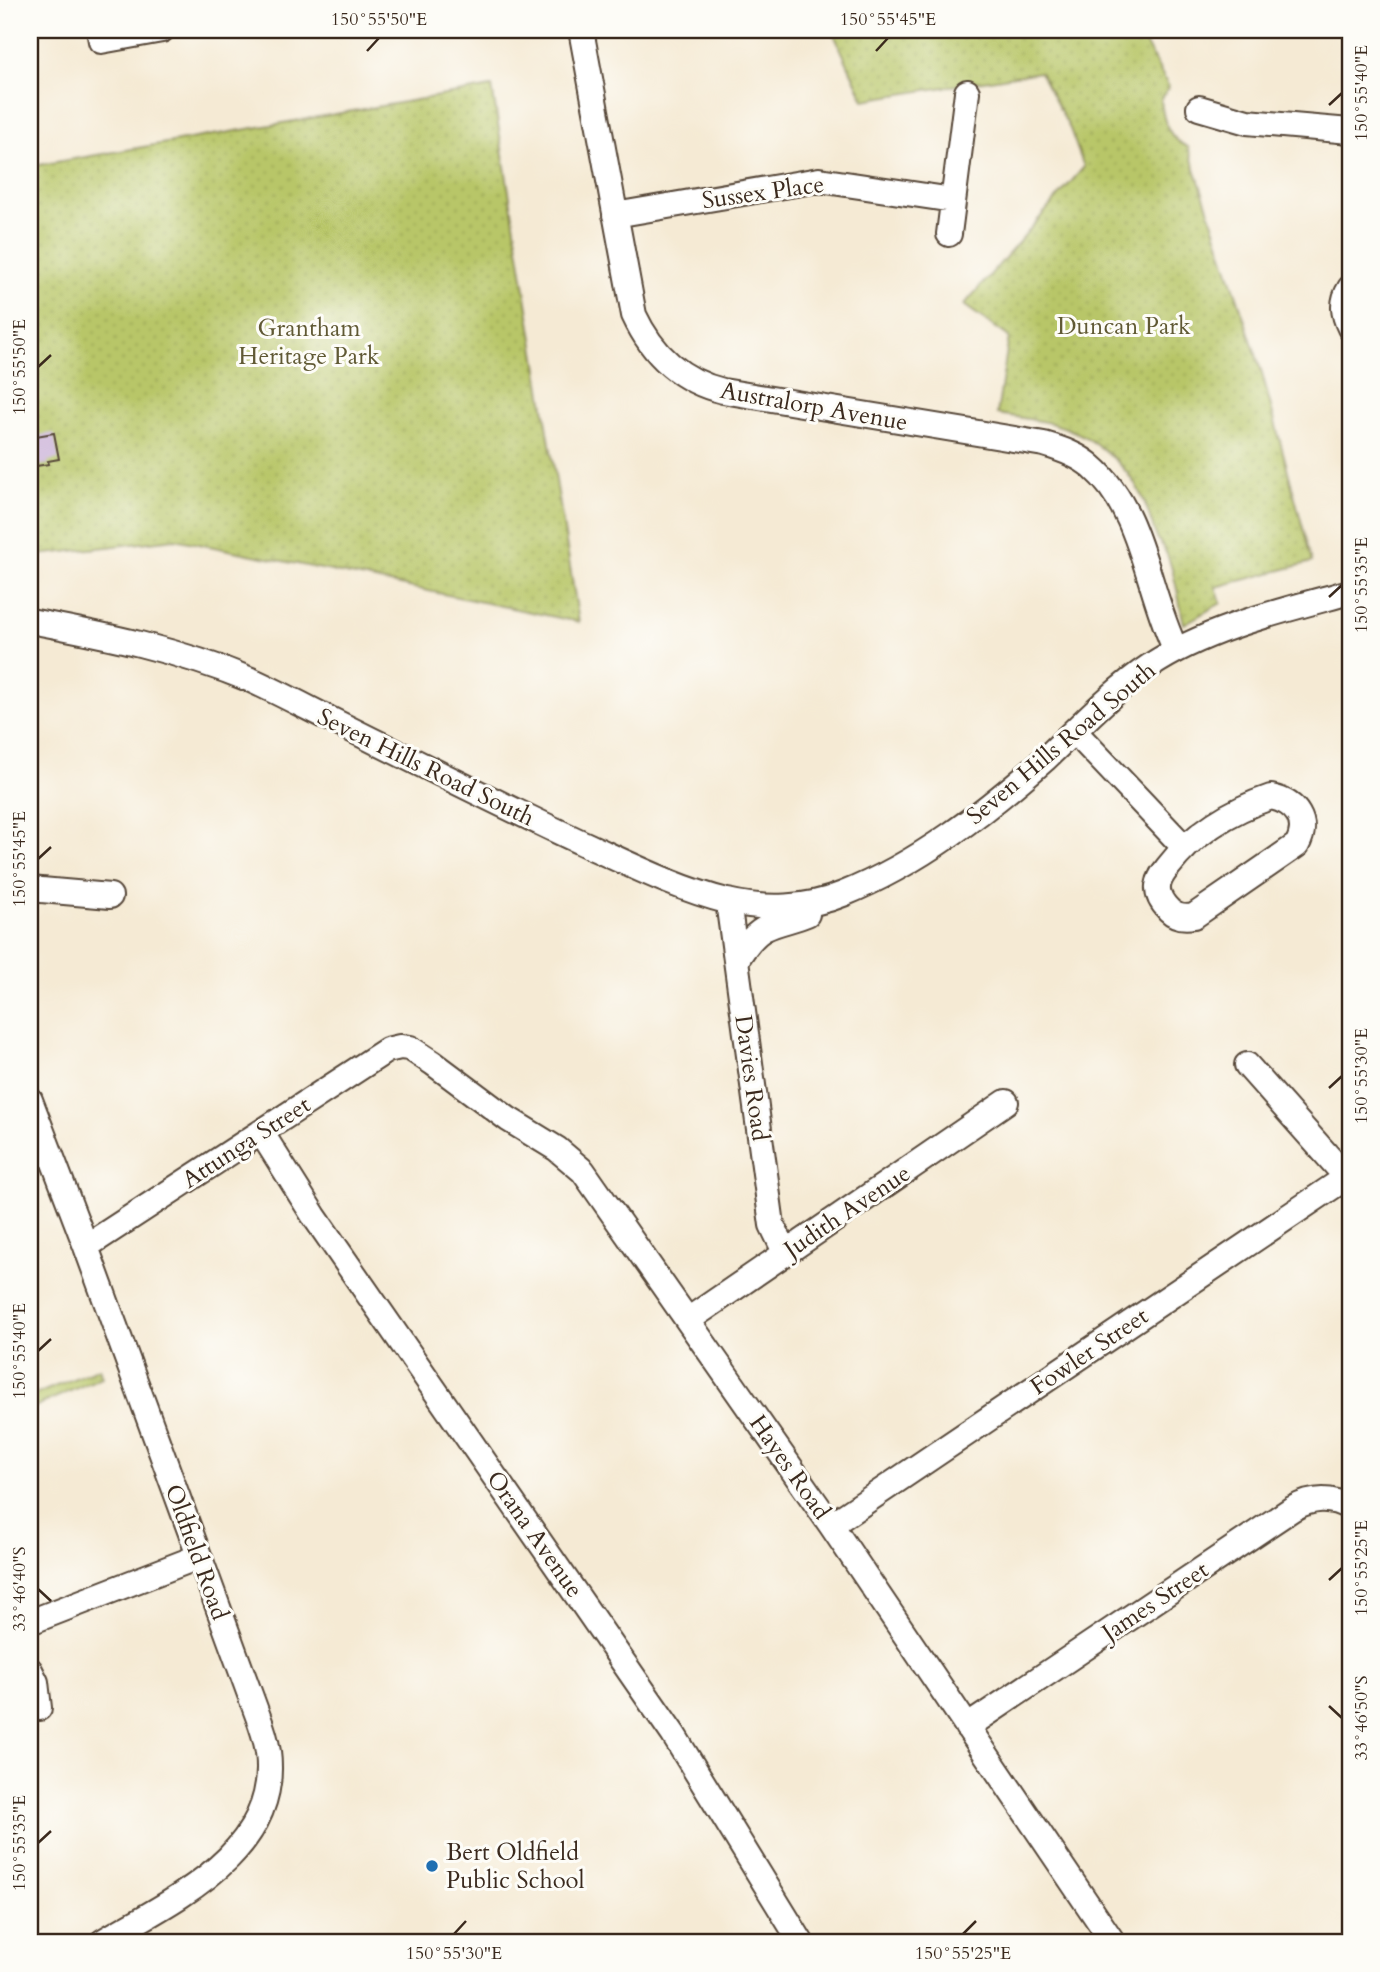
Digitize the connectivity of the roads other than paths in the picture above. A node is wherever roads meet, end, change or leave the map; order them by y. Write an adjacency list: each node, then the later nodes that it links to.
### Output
1 (99, 30): 2 (street)
2 (162, 30)
3 (581, 30): 8 (street, Australorp Avenue)
4 (967, 92): 7 (street)
5 (1199, 108): 6 (street)
6 (1350, 131)
7 (953, 200): 8 (street, Sussex Place); 9 (street)
8 (615, 215): 12 (street, Australorp Avenue)
9 (949, 234)
10 (1350, 289): 11 (street)
11 (1350, 328)
12 (1138, 545): 15 (street, Australorp Avenue); 16 (street, Australorp Avenue)
13 (1350, 592): 15 (street, Seven Hills Road South)
14 (30, 621): 21 (street, Seven Hills Road South)
15 (1176, 650): 16 (street, Seven Hills Road South)
16 (1154, 663): 17 (street, Seven Hills Road South)
17 (1074, 731): 18 (street); 22 (street, Seven Hills Road South)
18 (1185, 848): 18 (street)
19 (30, 889): 20 (street)
20 (110, 896)
21 (728, 901): 22 (street, Seven Hills Road South); 23 (street, Davies Road)
22 (821, 902): 23 (street, Seven Hills Road South)
23 (737, 959): 31 (street, Davies Road)
24 (410, 1048): 28 (street, Attunga Street); 32 (street, Hayes Road)
25 (1247, 1065): 29 (street)
26 (30, 1100): 30 (street, Oldfield Road)
27 (1006, 1102): 31 (street, Judith Avenue)
28 (261, 1132): 30 (street, Attunga Street); 41 (street, Orana Avenue)
29 (1348, 1179): 34 (street, Fowler Street)
30 (85, 1244): 35 (street, Oldfield Road)
31 (785, 1252): 32 (street, Judith Avenue)
32 (688, 1320): 34 (street, Hayes Road)
33 (1350, 1508): 39 (street, James Street)
34 (831, 1525): 39 (street, Hayes Road)
35 (198, 1557): 36 (street); 40 (street, Oldfield Road)
36 (30, 1622)
37 (30, 1670): 38 (street)
38 (39, 1708)
39 (967, 1727): 42 (street, Hayes Road)
40 (102, 1942)
41 (801, 1942)
42 (1113, 1942)

